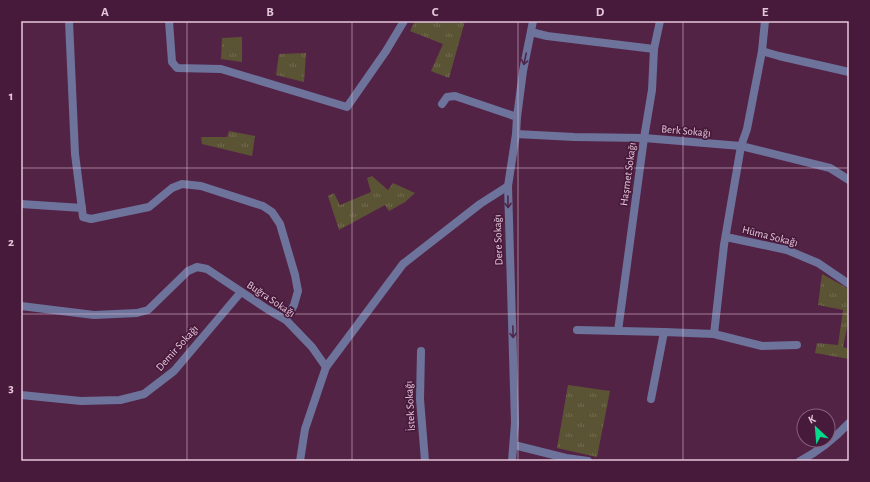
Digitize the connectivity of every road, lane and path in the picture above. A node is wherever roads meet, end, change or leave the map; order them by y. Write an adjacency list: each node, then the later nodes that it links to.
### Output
1 (69, 21): 19 (street)
2 (168, 21): 3 (street)
3 (404, 21)
4 (533, 21): 7 (street, Dere Sokağı)
5 (660, 21): 8 (street, Haşmet Sokağı)
6 (765, 21): 9 (street)
7 (531, 32): 8 (street); 12 (street, Dere Sokağı, one-way to 12)
8 (654, 50): 14 (street, Haşmet Sokağı)
9 (762, 51): 10 (street); 15 (street)
10 (849, 72)
11 (442, 104): 12 (street)
12 (517, 117): 13 (street, Dere Sokağı)
13 (516, 134): 14 (street, Berk Sokağı); 17 (street, Dere Sokağı)
14 (644, 138): 15 (street, Berk Sokağı); 26 (street, Haşmet Sokağı)
15 (742, 146): 16 (street, Berk Sokağı); 20 (street)
16 (849, 180)
17 (508, 186): 31 (street); 35 (street, Dere Sokağı, one-way to 35)
18 (21, 204): 19 (street)
19 (82, 208): 24 (street)
20 (726, 237): 21 (street, Hüma Sokağı); 28 (street)
21 (849, 284)
22 (240, 292): 23 (street, Buğra Sokağı); 24 (street, Buğra Sokağı); 32 (street, Demir Sokağı)
23 (21, 306)
24 (286, 320): 31 (street, Buğra Sokağı)
25 (577, 330): 26 (street)
26 (618, 331): 27 (street)
27 (664, 332): 28 (street); 33 (street)
28 (714, 334): 29 (street)
29 (797, 345)
30 (421, 351): 37 (street, İstek Sokağı)
31 (326, 367): 36 (street)
32 (21, 395)
33 (651, 399)
34 (849, 423): 40 (street)
35 (514, 445): 38 (street, Dere Sokağı); 39 (street)
36 (300, 461)
37 (425, 461)
38 (512, 461)
39 (588, 461)
40 (800, 461)

